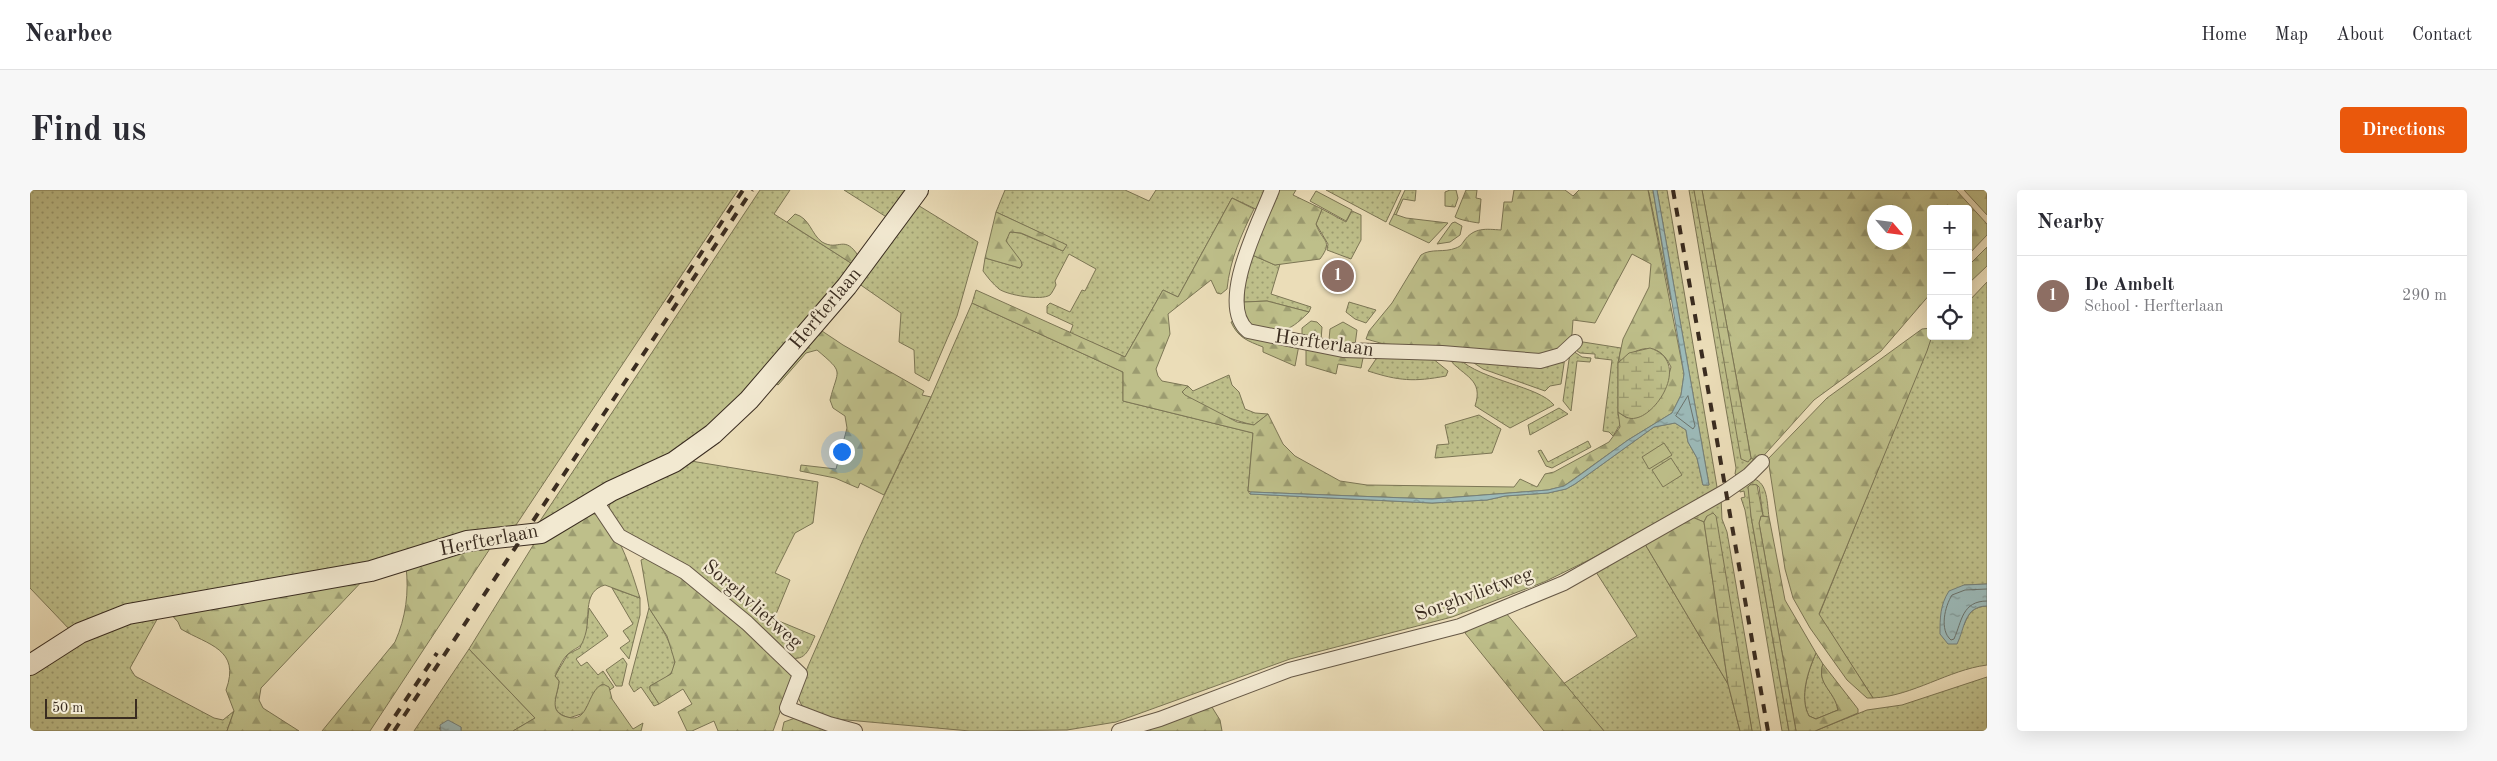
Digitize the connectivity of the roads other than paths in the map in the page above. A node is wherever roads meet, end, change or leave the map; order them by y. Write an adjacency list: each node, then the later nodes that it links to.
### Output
1 (918, 190): 5 (street, Herfterlaan)
2 (1272, 190): 3 (street, Herfterlaan)
3 (1575, 342)
4 (1762, 462): 8 (street, Sorghvlietweg)
5 (595, 500): 6 (street, Herfterlaan); 7 (street, Sorghvlietweg)
6 (30, 665)
7 (855, 731)
8 (1119, 731)

